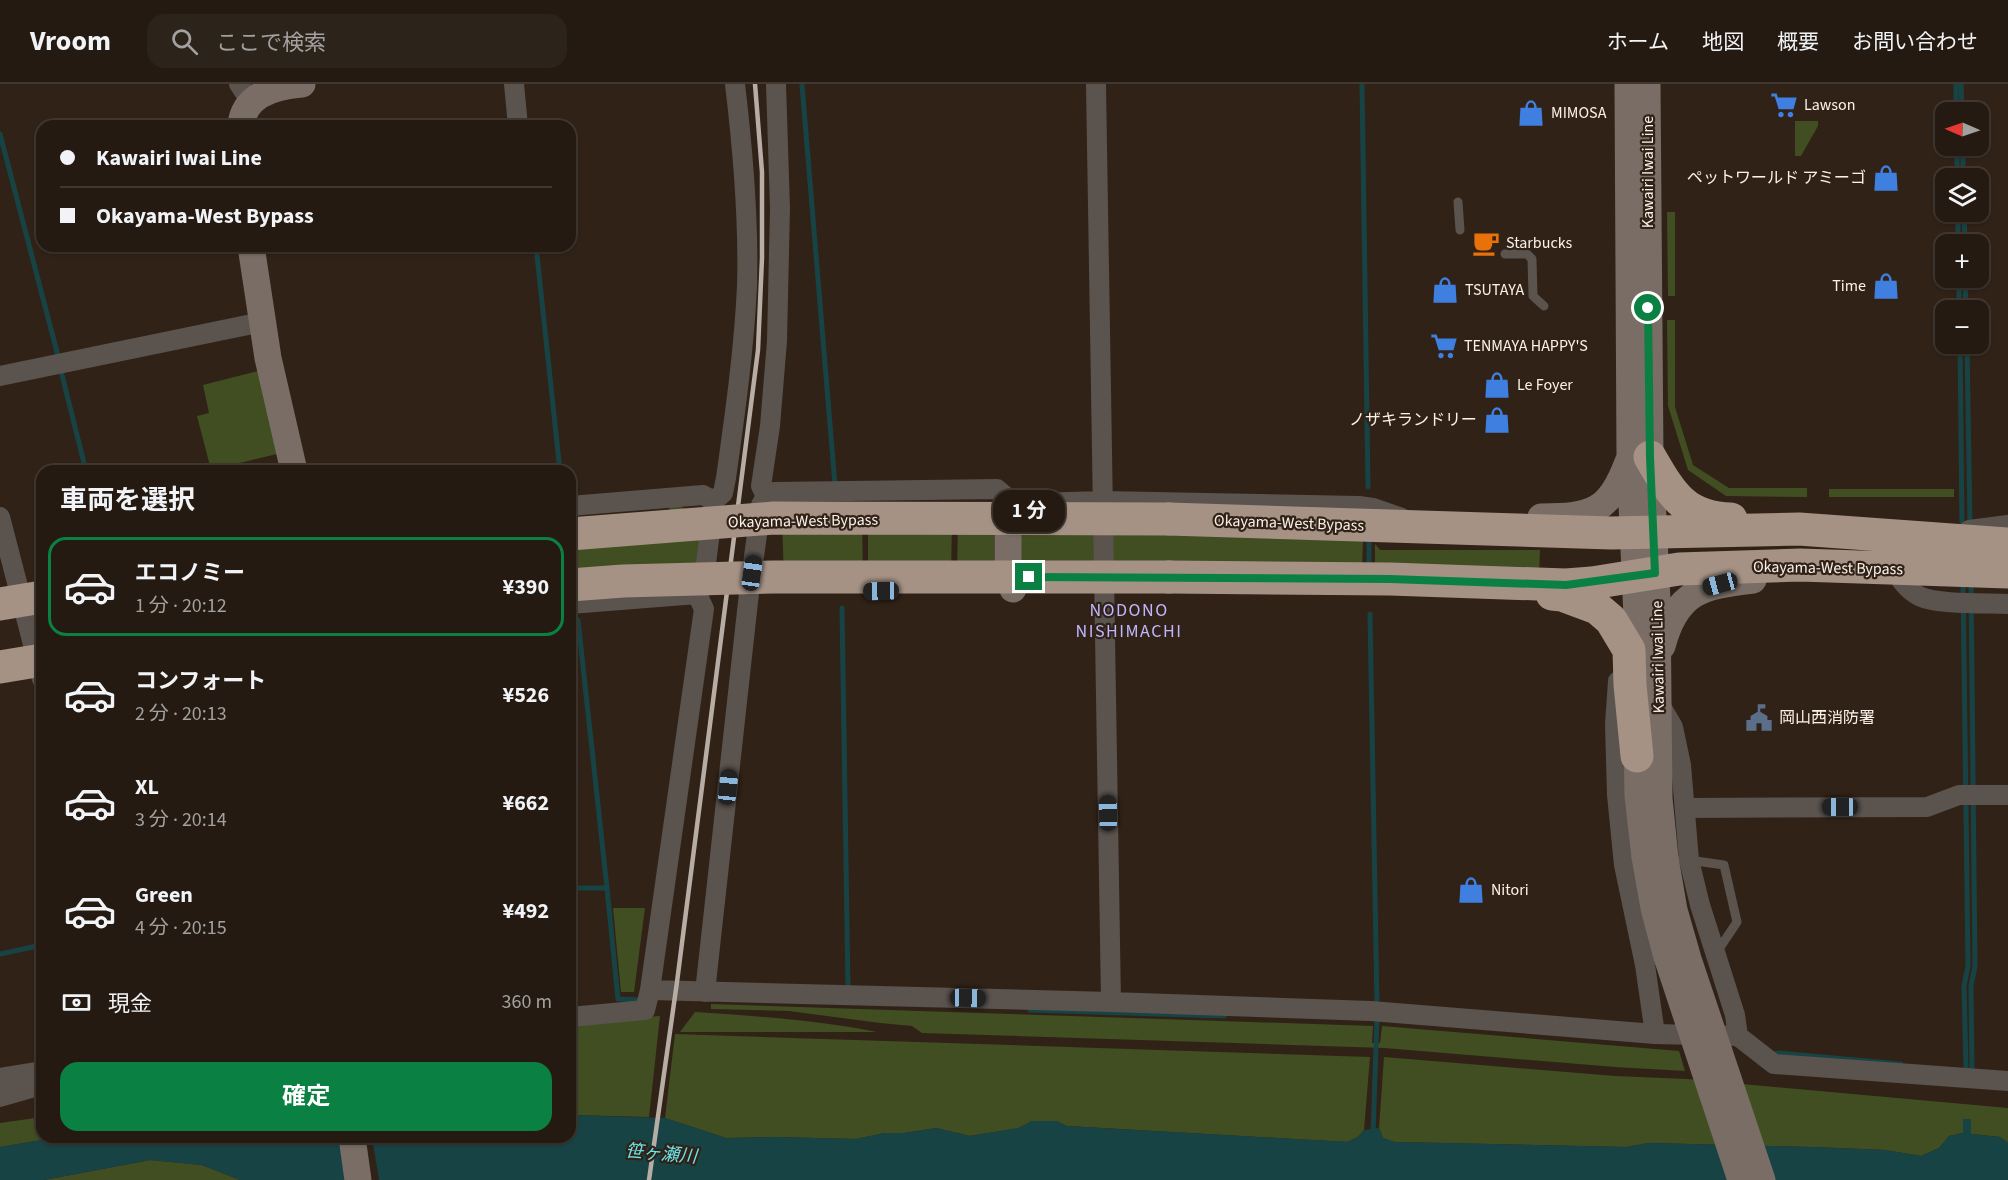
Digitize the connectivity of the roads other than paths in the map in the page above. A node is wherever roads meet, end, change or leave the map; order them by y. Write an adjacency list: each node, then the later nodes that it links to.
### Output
1 (302, 84): 8 (main road)
2 (514, 84): 9 (street)
3 (735, 84): 20 (street)
4 (776, 84): 19 (street)
5 (1096, 84): 21 (street)
6 (1628, 84): 17 (main road, Kawairi Iwai Line)
7 (1647, 84): 17 (main road, Kawairi Iwai Line)
8 (243, 104)
9 (517, 120)
10 (1458, 202): 11 (lane)
11 (1460, 230)
12 (252, 252): 15 (main road)
13 (1505, 254): 14 (lane)
14 (1544, 306)
15 (262, 322): 16 (street); 18 (main road)
16 (0, 376)
17 (1640, 458): 29 (main road); 30 (highway); 31 (main road, Kawairi Iwai Line)
18 (293, 465)
19 (766, 496): 23 (street); 44 (street)
20 (714, 501): 22 (street); 45 (street)
21 (1103, 501): 23 (street); 28 (street); 43 (street)
22 (576, 506)
23 (1008, 507): 24 (street); 42 (main road)
24 (813, 508)
25 (669, 516): 27 (street)
26 (0, 517): 46 (street)
27 (576, 522)
28 (1430, 528): 29 (highway, Okayama-West Bypass); 32 (highway, Okayama-West Bypass, bridge)
29 (1480, 528): 31 (highway, Okayama-West Bypass)
30 (1799, 529): 31 (highway, Okayama-West Bypass); 33 (highway, Okayama-West Bypass)
31 (1643, 532): 37 (main road, Kawairi Iwai Line)
32 (576, 534)
33 (1945, 547): 34 (highway, Okayama-West Bypass); 36 (highway, Okayama-West Bypass)
34 (1998, 547)
35 (1800, 565): 36 (highway, Okayama-West Bypass); 37 (highway, Okayama-West Bypass); 50 (main road)
36 (1893, 568): 48 (street)
37 (1646, 574): 39 (highway, Okayama-West Bypass); 50 (main road, Kawairi Iwai Line); 56 (main road, Kawairi Iwai Line)
38 (1437, 581): 39 (highway, Okayama-West Bypass); 40 (highway, Okayama-West Bypass, bridge); 43 (street)
39 (1477, 583): 50 (highway)
40 (576, 585)
41 (36, 587): 46 (street)
42 (1013, 589): 43 (street); 44 (street)
43 (1105, 589): 63 (street)
44 (749, 593): 61 (street)
45 (697, 594): 47 (street); 62 (street)
46 (15, 596): 49 (street)
47 (576, 604)
48 (2008, 604)
49 (36, 654)
50 (1639, 661): 55 (main road, Kawairi Iwai Line); 56 (highway); 65 (street)
51 (0, 667): 52 (highway, bridge)
52 (36, 670)
53 (36, 672): 54 (street)
54 (0, 681)
55 (1659, 703): 58 (street); 59 (main road, Kawairi Iwai Line)
56 (1637, 756): 59 (main road, Kawairi Iwai Line)
57 (2008, 795): 58 (street)
58 (1686, 808): 59 (street)
59 (1667, 858): 60 (street); 60 (lane); 74 (main road, Kawairi Iwai Line, bridge); 75 (main road, Kawairi Iwai Line, bridge)
60 (1715, 954): 66 (street)
61 (705, 992): 62 (street); 63 (street)
62 (648, 997): 64 (street)
63 (1111, 1002): 65 (street)
64 (576, 1016)
65 (1656, 1034): 66 (street)
66 (1738, 1036): 69 (street)
67 (36, 1072): 68 (street)
68 (0, 1078)
69 (2008, 1081)
70 (36, 1087): 71 (street)
71 (0, 1097)
72 (353, 1143): 73 (main road)
73 (358, 1180)
74 (1741, 1180)
75 (1762, 1180)

